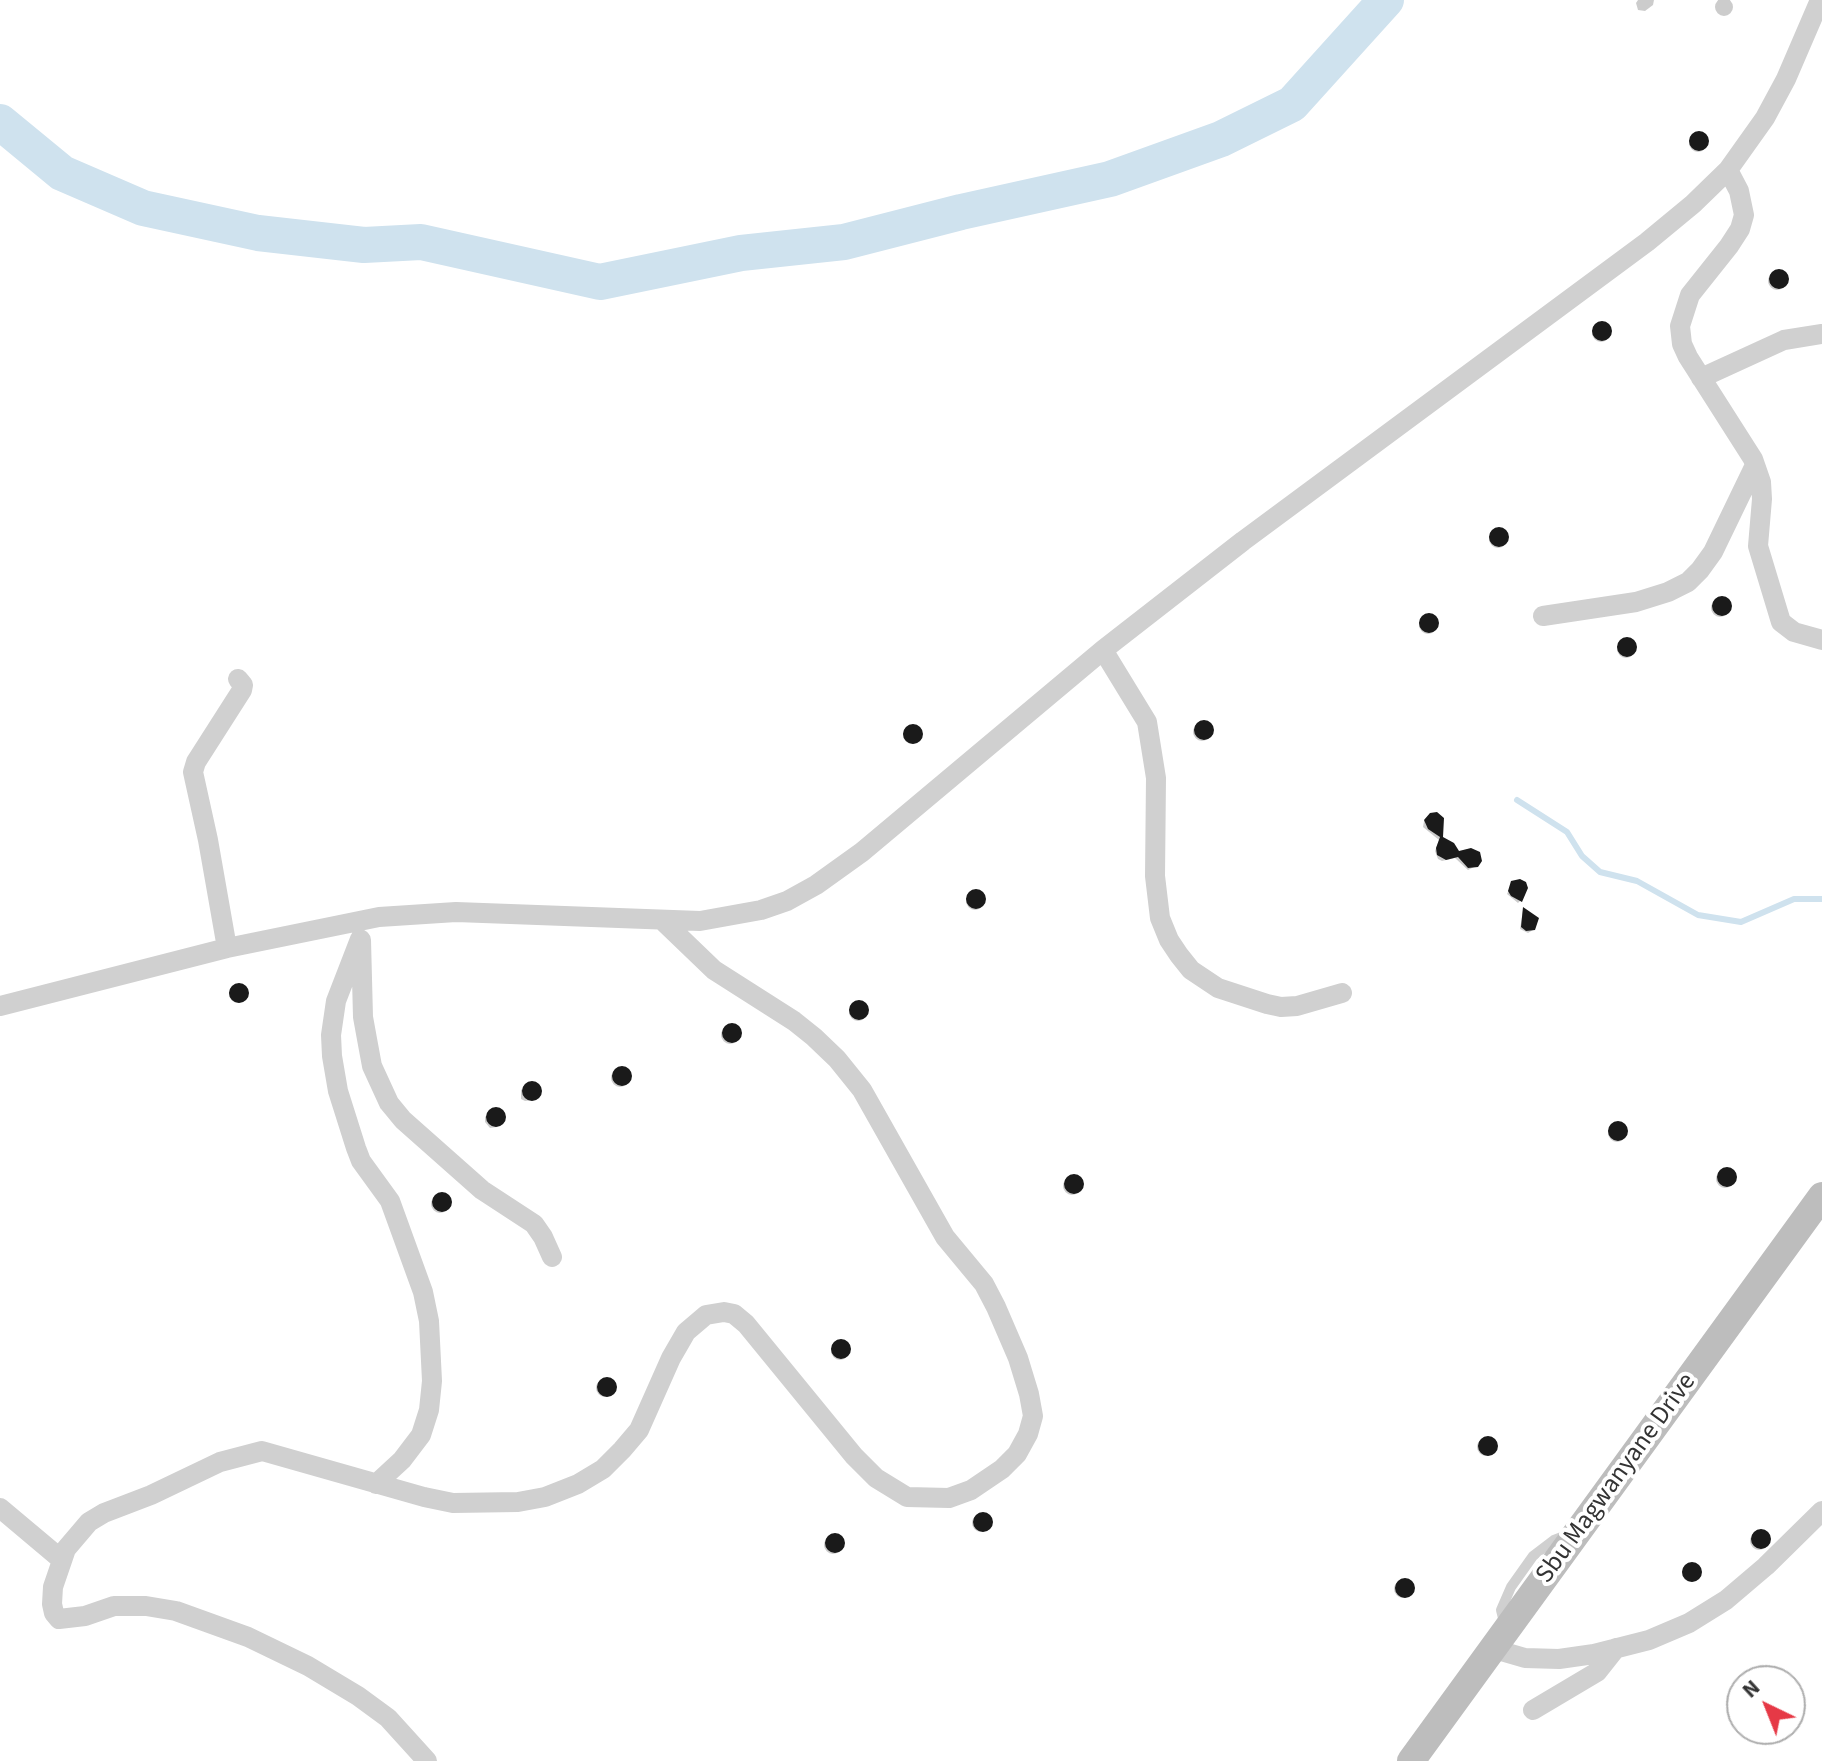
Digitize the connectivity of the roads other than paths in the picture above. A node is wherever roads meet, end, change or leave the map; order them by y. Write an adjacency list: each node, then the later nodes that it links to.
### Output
1 (1820, 0): 2 (street)
2 (1728, 170): 4 (street); 8 (street)
3 (1822, 334): 4 (street)
4 (1701, 378): 5 (street)
5 (1755, 465): 6 (street); 7 (street)
6 (1543, 616)
7 (1822, 640)
8 (1103, 650): 10 (street); 13 (street)
9 (238, 679): 12 (street)
10 (663, 921): 11 (street); 17 (street)
11 (358, 930): 12 (street); 16 (street); 17 (street)
12 (227, 948): 14 (street)
13 (1342, 993)
14 (0, 1006)
15 (1822, 1196): 21 (main road, Sbu Magwanyane Drive)
16 (552, 1257)
17 (376, 1484): 20 (street)
18 (0, 1508): 20 (street)
19 (1822, 1511): 22 (street)
20 (62, 1560): 24 (street)
21 (1500, 1641): 22 (street); 25 (main road, Sbu Magwanyane Drive)
22 (1616, 1648): 23 (street)
23 (1533, 1710)
24 (427, 1761)
25 (1411, 1761)

